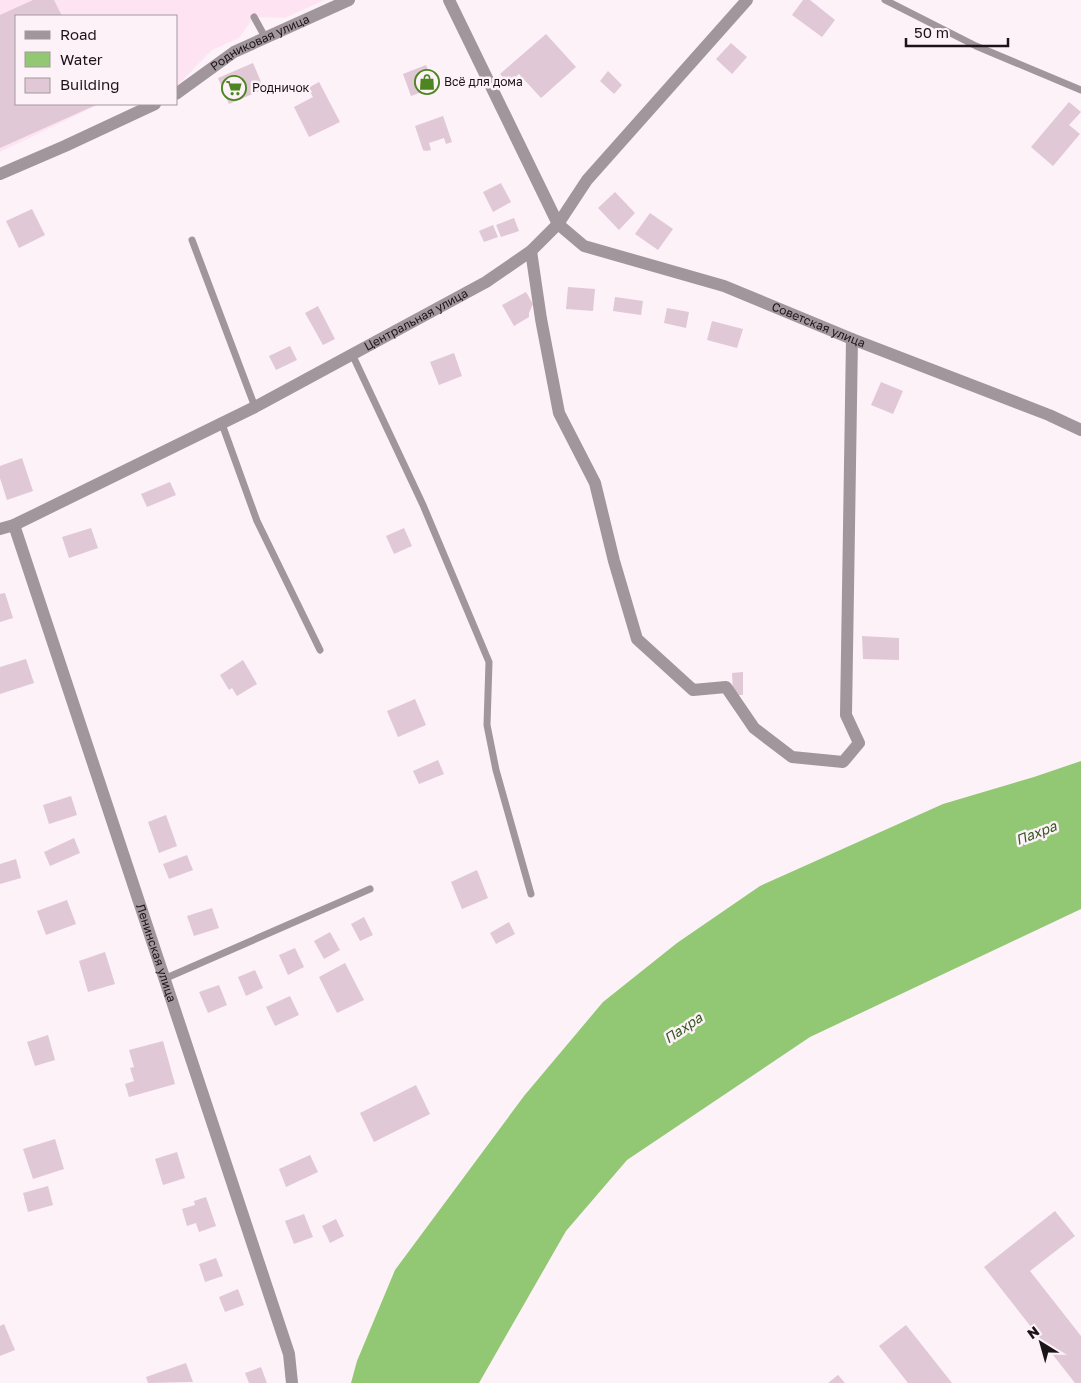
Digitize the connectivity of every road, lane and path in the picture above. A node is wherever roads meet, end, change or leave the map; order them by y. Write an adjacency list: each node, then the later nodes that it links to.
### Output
1 (348, 0): 6 (street, Родниковая улица)
2 (449, 0): 11 (street)
3 (747, 0): 11 (street, Центральная улица)
4 (885, 0): 7 (lane)
5 (254, 17): 6 (lane)
6 (265, 37): 8 (street, Родниковая улица)
7 (1081, 90)
8 (178, 93)
9 (153, 105): 10 (street)
10 (0, 174)
11 (558, 224): 13 (street, Центральная улица); 14 (street, Советская улица)
12 (192, 240): 16 (lane)
13 (531, 251): 14 (street); 15 (street, Центральная улица)
14 (852, 339): 18 (street, Советская улица)
15 (352, 354): 16 (street, Центральная улица); 23 (lane)
16 (256, 407): 17 (street, Центральная улица)
17 (222, 424): 19 (street, Центральная улица); 21 (lane)
18 (1081, 430)
19 (14, 525): 20 (street, Центральная улица); 24 (street, Ленинская улица)
20 (0, 529)
21 (320, 650)
22 (370, 890): 24 (lane)
23 (531, 894)
24 (164, 979): 25 (street, Ленинская улица)
25 (292, 1383)

